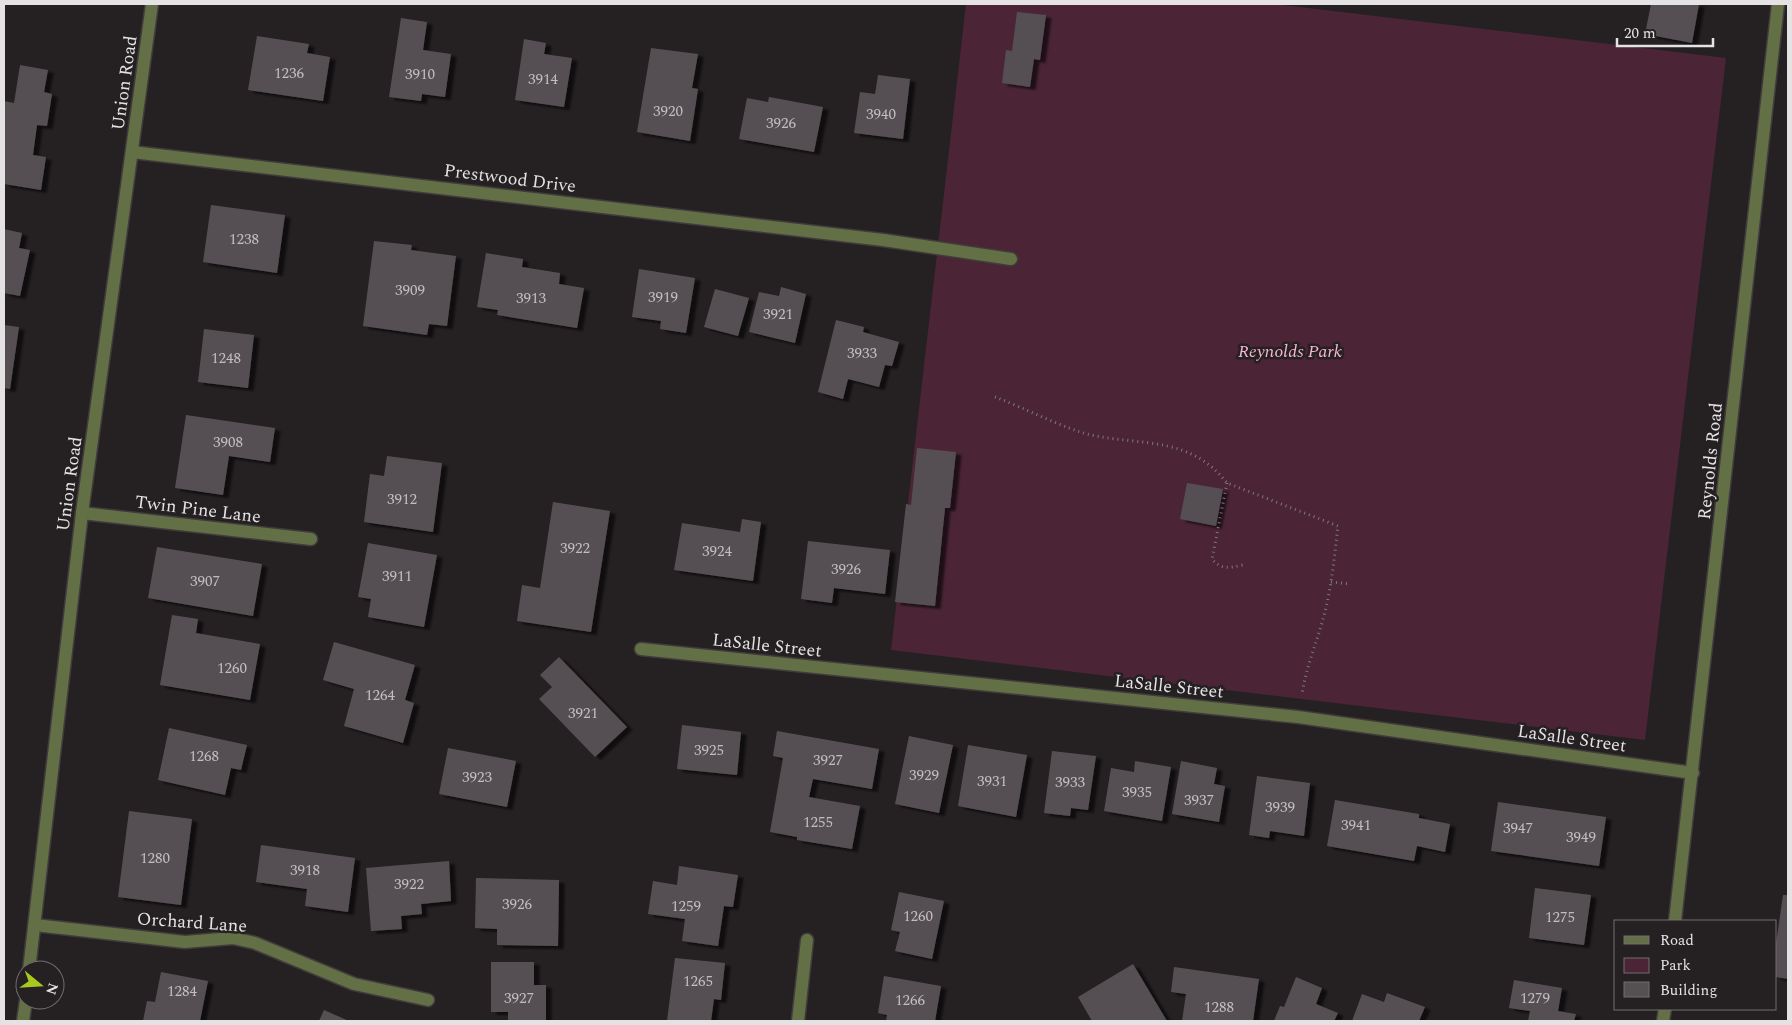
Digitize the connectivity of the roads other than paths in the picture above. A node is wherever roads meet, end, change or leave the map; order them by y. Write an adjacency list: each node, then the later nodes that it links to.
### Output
1 (152, 4): 3 (street, Union Road)
2 (1782, 11): 8 (street, Reynolds Road)
3 (132, 152): 4 (street, Prestwood Drive); 5 (street, Union Road)
4 (1011, 259)
5 (82, 513): 6 (street, Twin Pine Lane); 10 (street, Union Road)
6 (311, 539)
7 (641, 649): 8 (street, LaSalle Street)
8 (1693, 773): 9 (street, Reynolds Road)
9 (1675, 920)
10 (35, 925): 12 (street, Union Road); 13 (street, Orchard Lane)
11 (807, 940): 14 (street)
12 (30, 960)
13 (428, 1000)
14 (798, 1021)

